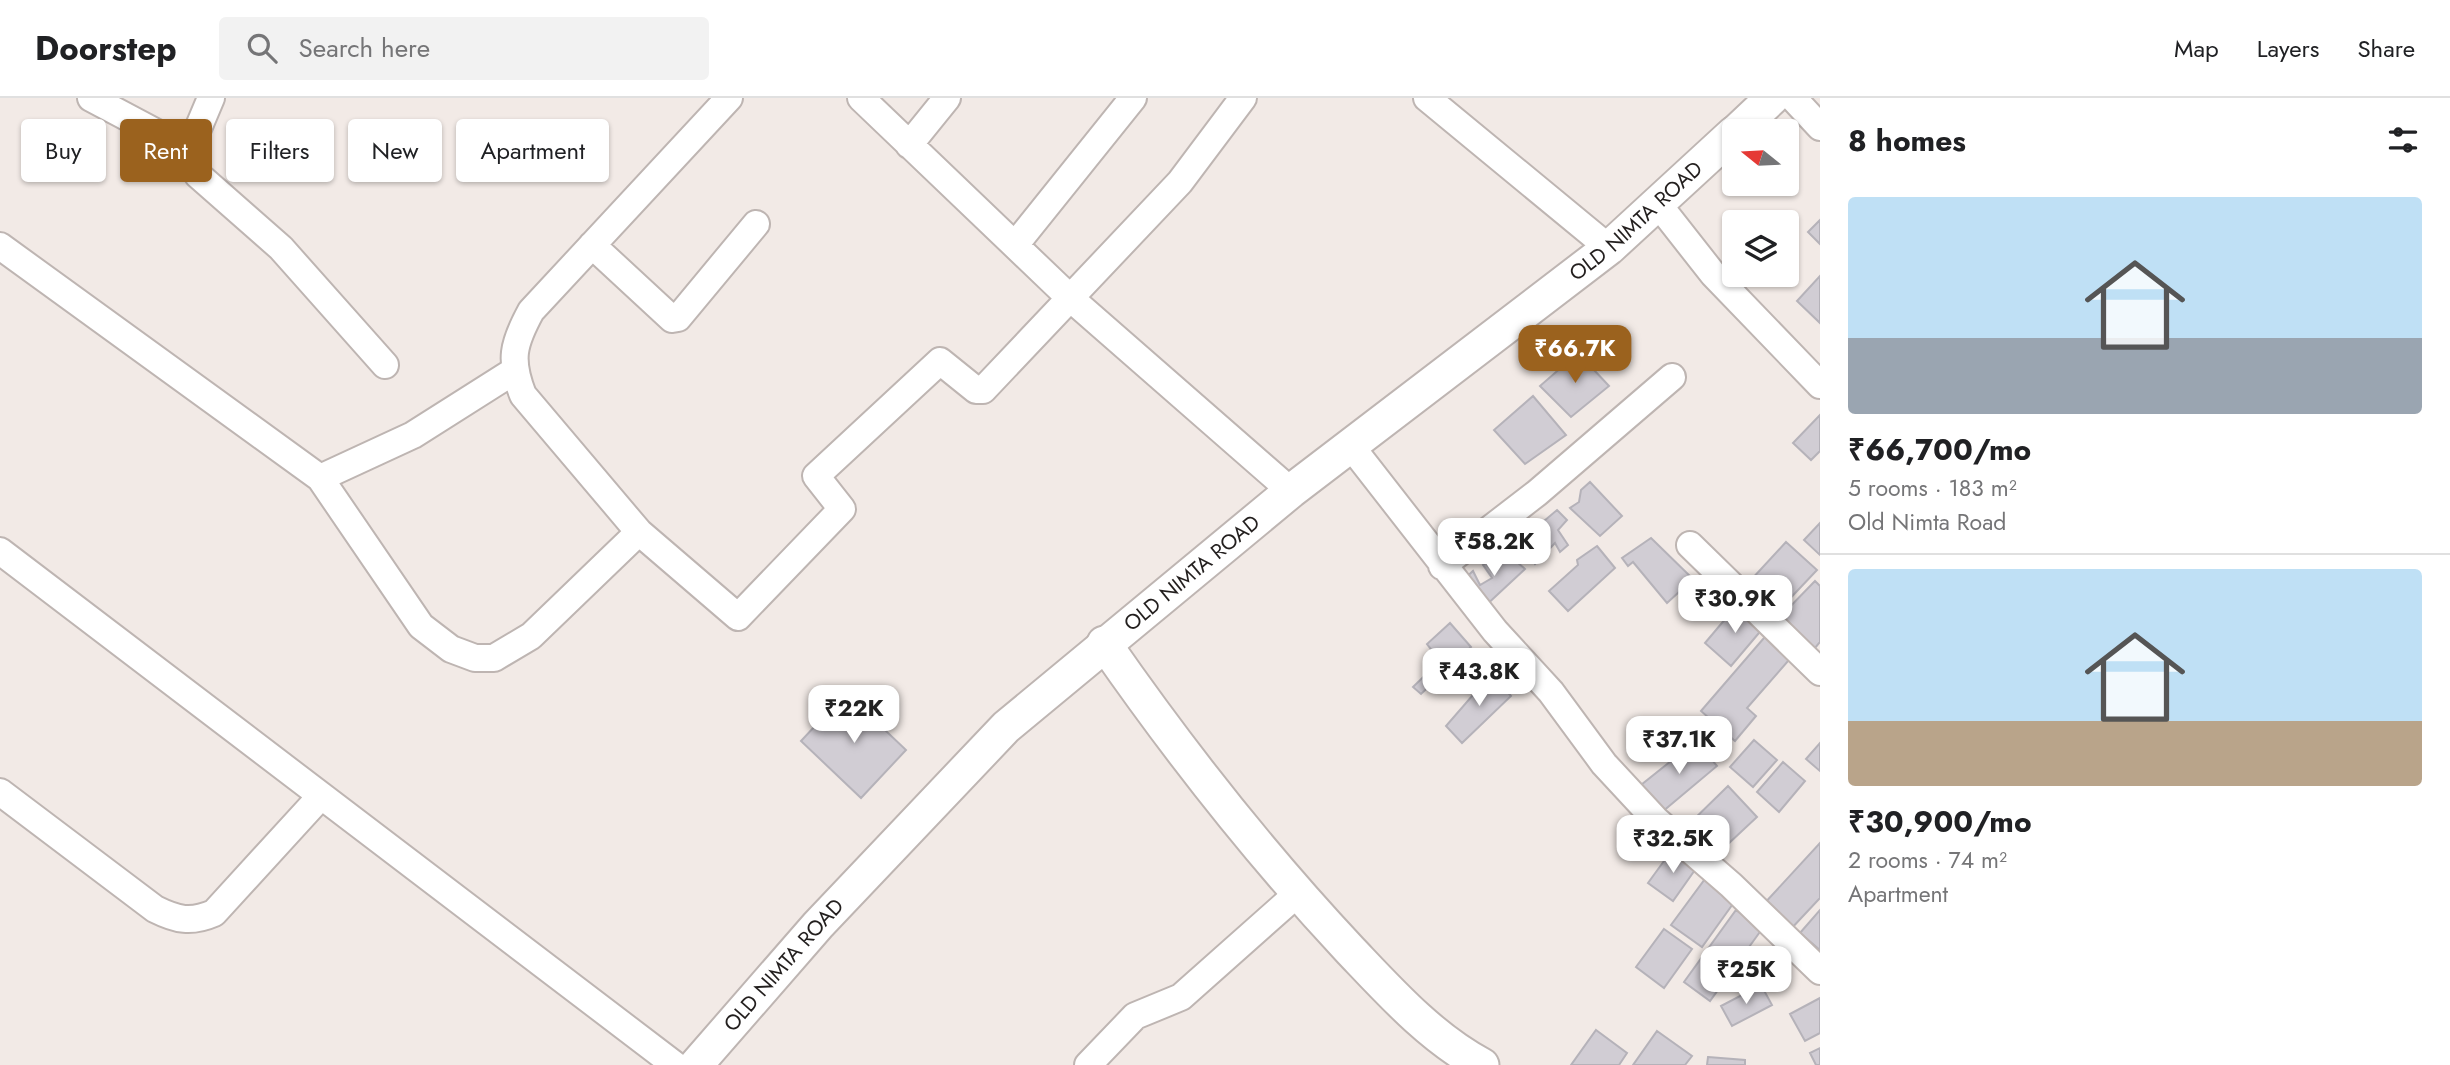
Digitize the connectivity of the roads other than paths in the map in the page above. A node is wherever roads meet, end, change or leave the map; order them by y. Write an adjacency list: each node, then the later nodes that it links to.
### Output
1 (91, 98): 11 (street)
2 (211, 98): 12 (street)
3 (729, 98): 20 (street)
4 (861, 98): 16 (street)
5 (947, 98): 16 (street)
6 (1133, 98): 21 (street)
7 (1243, 98): 24 (street)
8 (1427, 98): 23 (street)
9 (1772, 98): 13 (street, OLD NIMTA ROAD)
10 (1793, 98): 14 (street)
11 (131, 119)
12 (202, 119)
13 (1749, 119)
14 (1820, 127)
15 (1722, 144): 18 (street, OLD NIMTA ROAD)
16 (909, 145): 21 (street)
17 (206, 182): 25 (street)
18 (1658, 204): 23 (street, OLD NIMTA ROAD); 28 (street)
19 (756, 224): 20 (street)
20 (592, 245): 26 (street)
21 (1016, 245): 24 (street)
22 (0, 246): 30 (street)
23 (1609, 248): 29 (street, OLD NIMTA ROAD)
24 (1069, 297): 31 (street); 32 (street)
25 (385, 365)
26 (514, 371): 30 (street); 32 (street)
27 (1672, 377): 35 (street)
28 (1820, 385)
29 (1350, 445): 31 (street, OLD NIMTA ROAD); 35 (street)
30 (320, 478): 32 (street)
31 (1292, 491): 36 (street, OLD NIMTA ROAD)
32 (639, 532)
33 (1690, 545): 37 (street)
34 (0, 551): 39 (street)
35 (1442, 566): 41 (street)
36 (1104, 643): 40 (street); 43 (street, OLD NIMTA ROAD)
37 (1820, 672)
38 (0, 792): 39 (street)
39 (321, 796): 42 (street)
40 (1297, 894): 44 (street); 45 (street)
41 (1820, 971)
42 (675, 1065)
43 (696, 1065)
44 (1087, 1065)
45 (1482, 1065)

